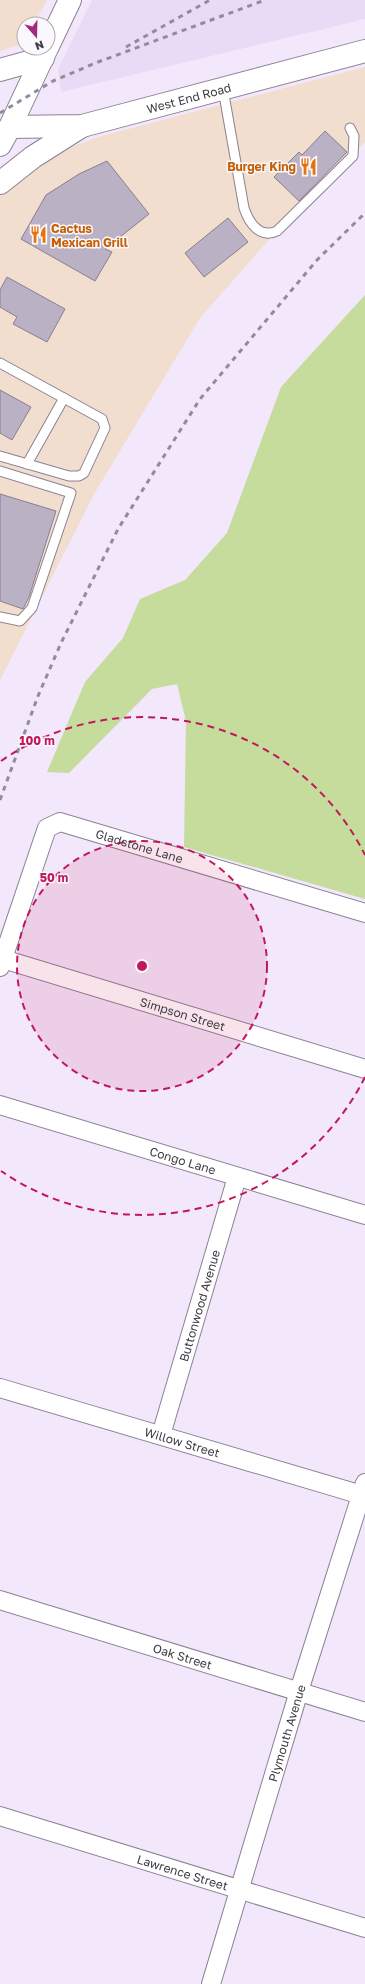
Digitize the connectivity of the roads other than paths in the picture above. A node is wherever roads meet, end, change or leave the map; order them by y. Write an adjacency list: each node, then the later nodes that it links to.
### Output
1 (70, 0): 2 (main road)
2 (56, 30)
3 (365, 51): 7 (main road, West End Road)
4 (34, 56): 6 (main road)
5 (43, 56): 10 (main road)
6 (0, 70)
7 (223, 89): 8 (main road, West End Road); 9 (lane)
8 (82, 126): 10 (main road, West End Road); 11 (main road)
9 (350, 128)
10 (3, 132)
11 (0, 183)
12 (0, 363): 13 (lane)
13 (64, 398): 15 (lane); 15 (lane)
14 (0, 456): 15 (lane)
15 (27, 464)
16 (0, 471): 17 (lane)
17 (0, 617)
18 (365, 913): 19 (street, Gladstone Lane)
19 (1, 962): 20 (street, Simpson Street)
20 (365, 1069)
21 (0, 1105): 22 (street, Congo Lane)
22 (237, 1177): 23 (street, Congo Lane); 25 (street, Buttonwood Avenue)
23 (365, 1215)
24 (0, 1388): 25 (street, Willow Street)
25 (161, 1435): 26 (street, Willow Street)
26 (364, 1491): 28 (street, Plymouth Avenue)
27 (0, 1600): 28 (street, Oak Street)
28 (299, 1691): 29 (street, Oak Street); 31 (street, Plymouth Avenue)
29 (365, 1712)
30 (0, 1816): 31 (street, Lawrence Street)
31 (239, 1890): 32 (street, Lawrence Street); 33 (street, Plymouth Avenue)
32 (365, 1928)
33 (211, 1984)

